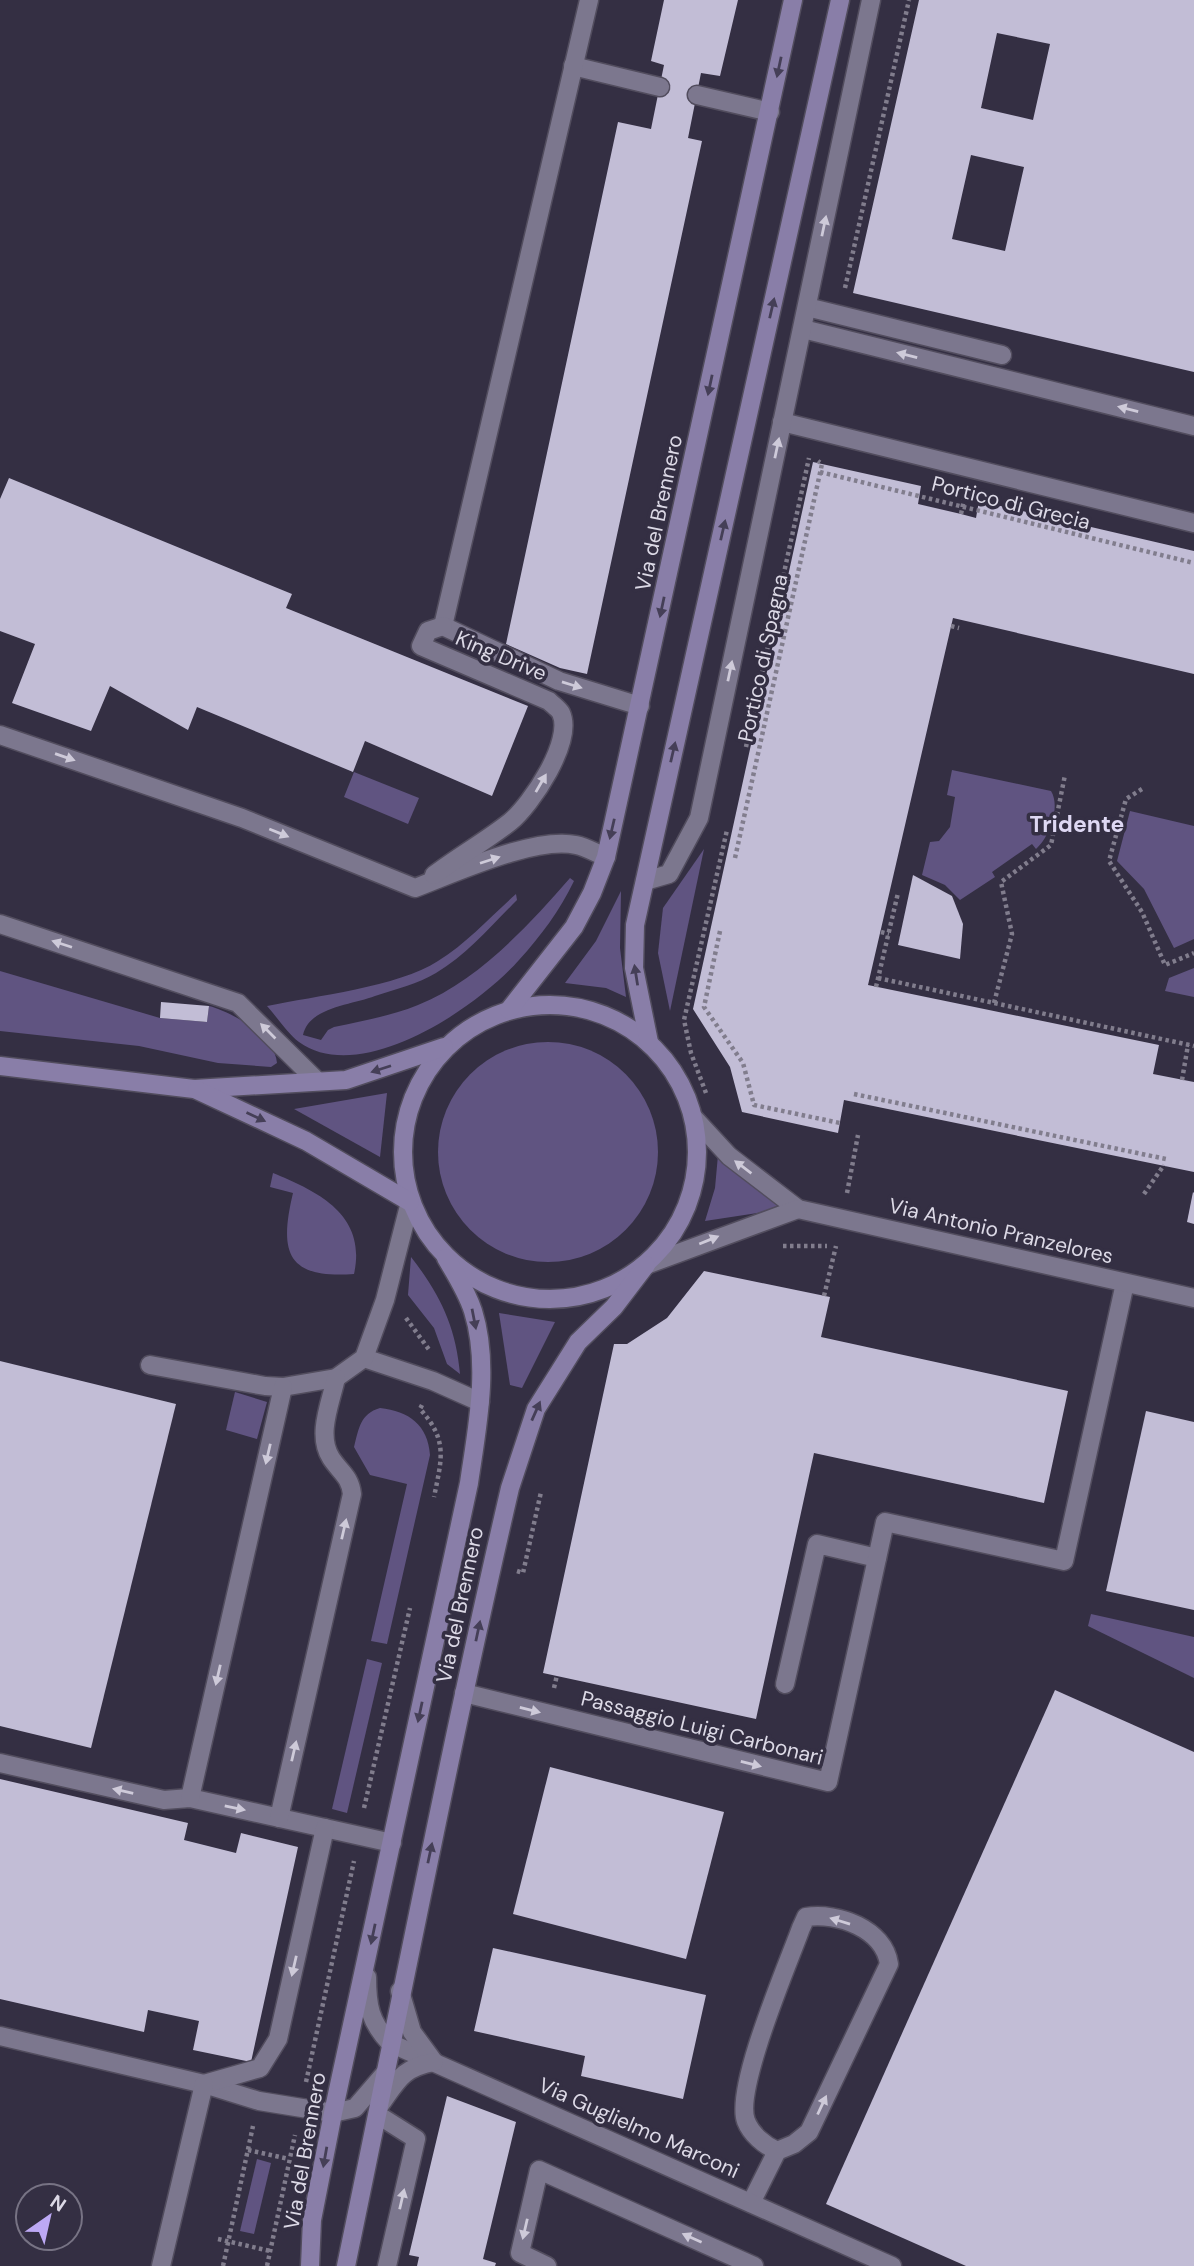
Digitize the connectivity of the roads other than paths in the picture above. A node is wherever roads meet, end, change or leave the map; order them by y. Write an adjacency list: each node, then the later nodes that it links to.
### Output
1 (589, 0): 5 (street)
2 (793, 0): 8 (main road, Via del Brennero, one-way to 8)
3 (840, 0): 19 (main road, one-way to 3)
4 (872, 0): 9 (street, one-way to 4)
5 (573, 66): 6 (street); 15 (street)
6 (660, 87)
7 (697, 95): 8 (street)
8 (770, 112): 16 (main road, Via del Brennero, one-way to 16)
9 (807, 307): 10 (street); 11 (street)
10 (803, 329): 12 (street); 13 (street, one-way to 10)
11 (1002, 355)
12 (782, 422): 14 (street); 19 (street, one-way to 12)
13 (1194, 426)
14 (1194, 523)
15 (443, 626): 16 (street, one-way to 16); 20 (street, King Drive, one-way to 15)
16 (640, 706): 18 (main road, Via del Brennero, one-way to 18)
17 (0, 735): 20 (street, one-way to 20)
18 (606, 857): 20 (street, one-way to 18); 22 (main road, Via del Brennero)
19 (645, 881): 23 (main road, one-way to 19)
20 (415, 888)
21 (0, 924): 26 (street, one-way to 21)
22 (509, 1010): 23 (main road); 24 (main road)
23 (649, 1042): 28 (main road)
24 (446, 1047): 26 (main road, one-way to 26); 29 (main road)
25 (0, 1066): 27 (main road)
26 (316, 1080): 27 (main road)
27 (194, 1089): 29 (main road, one-way to 29)
28 (694, 1118): 30 (street, Via Antonio Pranzelores, one-way to 28); 32 (main road)
29 (410, 1202): 31 (main road); 35 (street)
30 (798, 1209): 32 (street, one-way to 30); 33 (street, Via Antonio Pranzelores)
31 (446, 1258): 32 (main road); 39 (main road, Via del Brennero, one-way to 39)
32 (646, 1265): 42 (main road, Via del Brennero, one-way to 32)
33 (1125, 1283): 34 (street, Via Antonio Pranzelores); 40 (street, Passaggio Luigi Carbonari)
34 (1194, 1298)
35 (364, 1358): 37 (street); 39 (street)
36 (150, 1365): 38 (street)
37 (336, 1378): 38 (street); 45 (street, one-way to 37)
38 (283, 1387): 44 (street, one-way to 44)
39 (480, 1402): 47 (main road, Via del Brennero, one-way to 47)
40 (877, 1558): 41 (street); 42 (street, Passaggio Luigi Carbonari, one-way to 40)
41 (785, 1685)
42 (464, 1693): 49 (main road, Via del Brennero, one-way to 42)
43 (0, 1763): 44 (street, one-way to 43)
44 (190, 1798): 45 (street, one-way to 45)
45 (279, 1818): 46 (street)
46 (325, 1828): 47 (street); 54 (street, one-way to 54)
47 (392, 1843): 48 (main road, Via del Brennero, one-way to 48)
48 (367, 1962): 51 (street, Via del Brennero); 56 (main road, Via del Brennero)
49 (400, 1992): 51 (main road, Via del Brennero); 52 (street, Via del Brennero)
50 (0, 2036): 54 (street)
51 (390, 2043): 52 (street); 53 (main road, Via del Brennero)
52 (435, 2062): 55 (street); 58 (street, Via Guglielmo Marconi)
53 (386, 2072): 55 (main road, Via del Brennero); 56 (street)
54 (204, 2084): 56 (street); 59 (street)
55 (379, 2110): 61 (main road, Via del Brennero); 62 (street, one-way to 55)
56 (333, 2112): 60 (main road, Via del Brennero, one-way to 60)
57 (776, 2151): 57 (street, one-way to 57); 58 (street)
58 (751, 2203): 65 (street, Via Guglielmo Marconi)
59 (161, 2266)
60 (310, 2266)
61 (346, 2266)
62 (387, 2266)
63 (547, 2266): 64 (street, one-way to 63)
64 (754, 2266)
65 (892, 2266)

